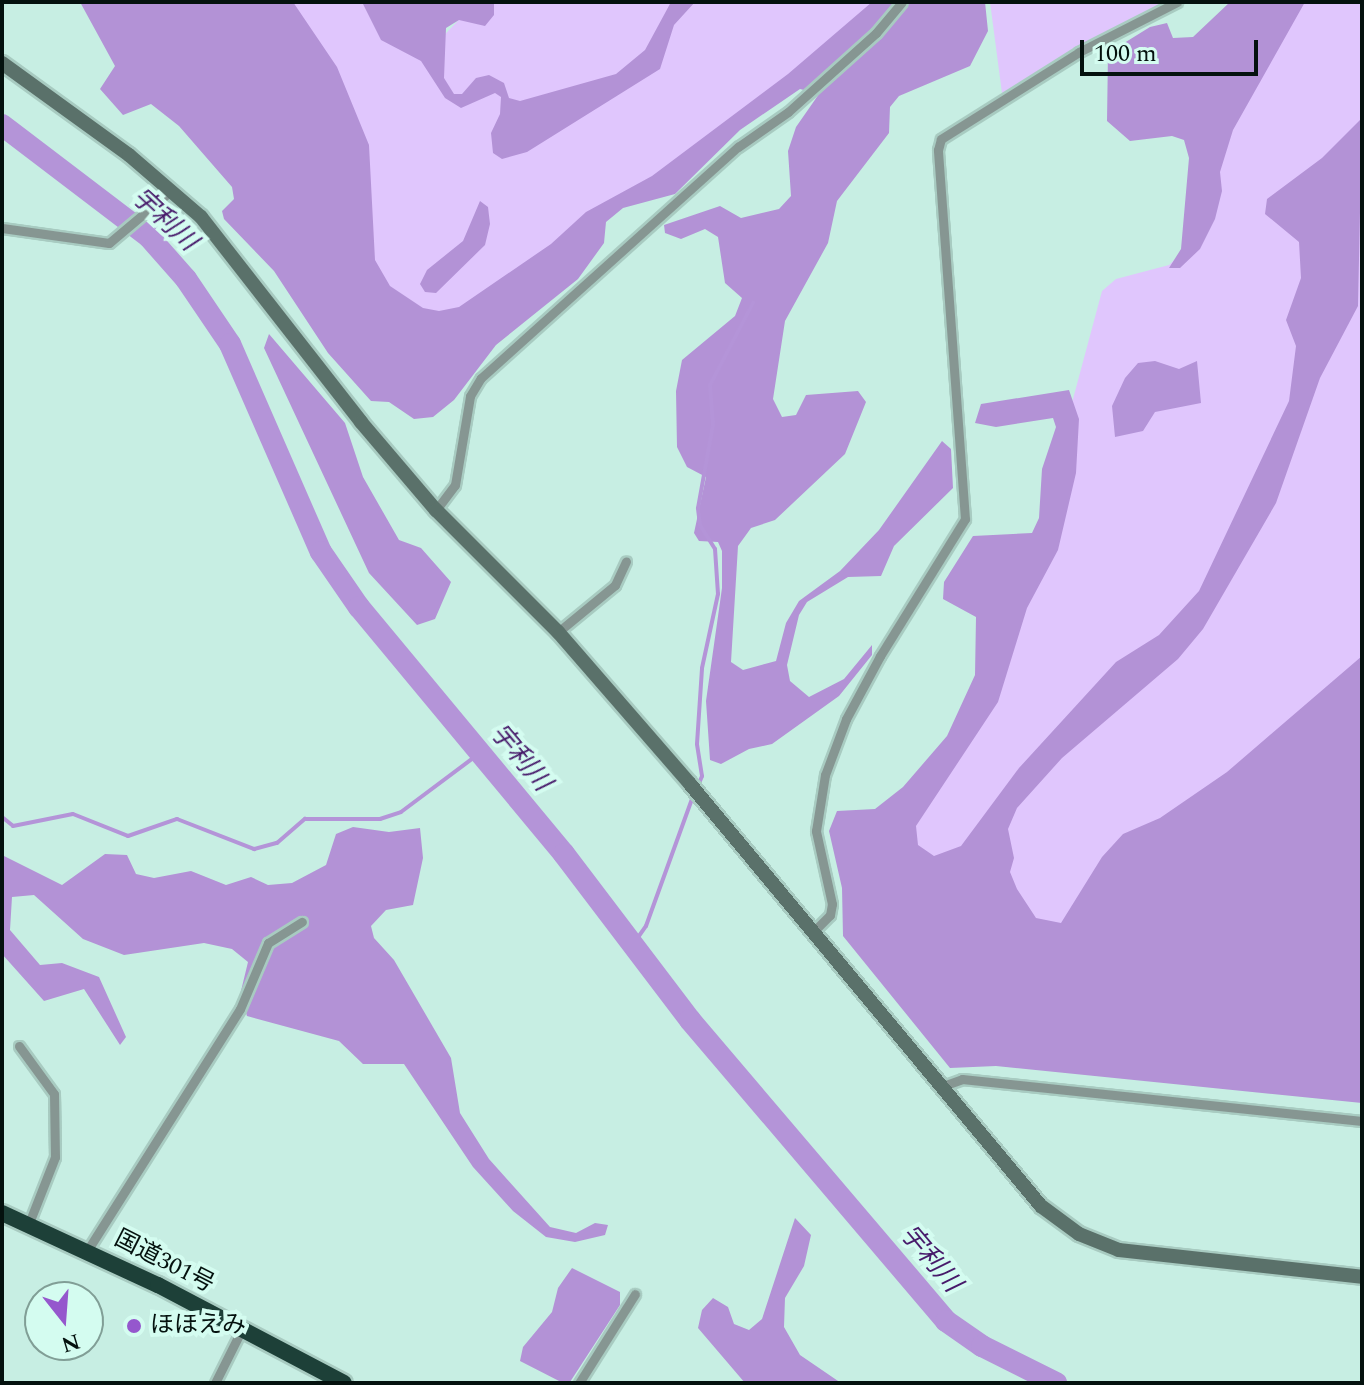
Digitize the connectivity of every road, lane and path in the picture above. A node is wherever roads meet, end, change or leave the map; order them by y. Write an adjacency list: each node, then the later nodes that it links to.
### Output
1 (902, 2): 6 (street)
2 (1177, 2): 10 (street)
3 (2, 63): 4 (street)
4 (172, 190): 5 (street); 6 (street)
5 (2, 228)
6 (436, 510): 8 (street)
7 (626, 561): 8 (street)
8 (558, 632): 10 (street)
9 (302, 922): 16 (street)
10 (815, 930): 12 (street)
11 (19, 1046): 15 (street)
12 (943, 1086): 13 (street); 17 (street)
13 (1362, 1121)
14 (2, 1213): 15 (highway, 国道301号)
15 (29, 1223): 16 (highway, 国道301号)
16 (87, 1251): 19 (highway, 国道301号)
17 (1362, 1277)
18 (635, 1294): 22 (street)
19 (242, 1329): 20 (street); 21 (highway, 国道301号)
20 (215, 1383)
21 (344, 1383)
22 (579, 1383)

